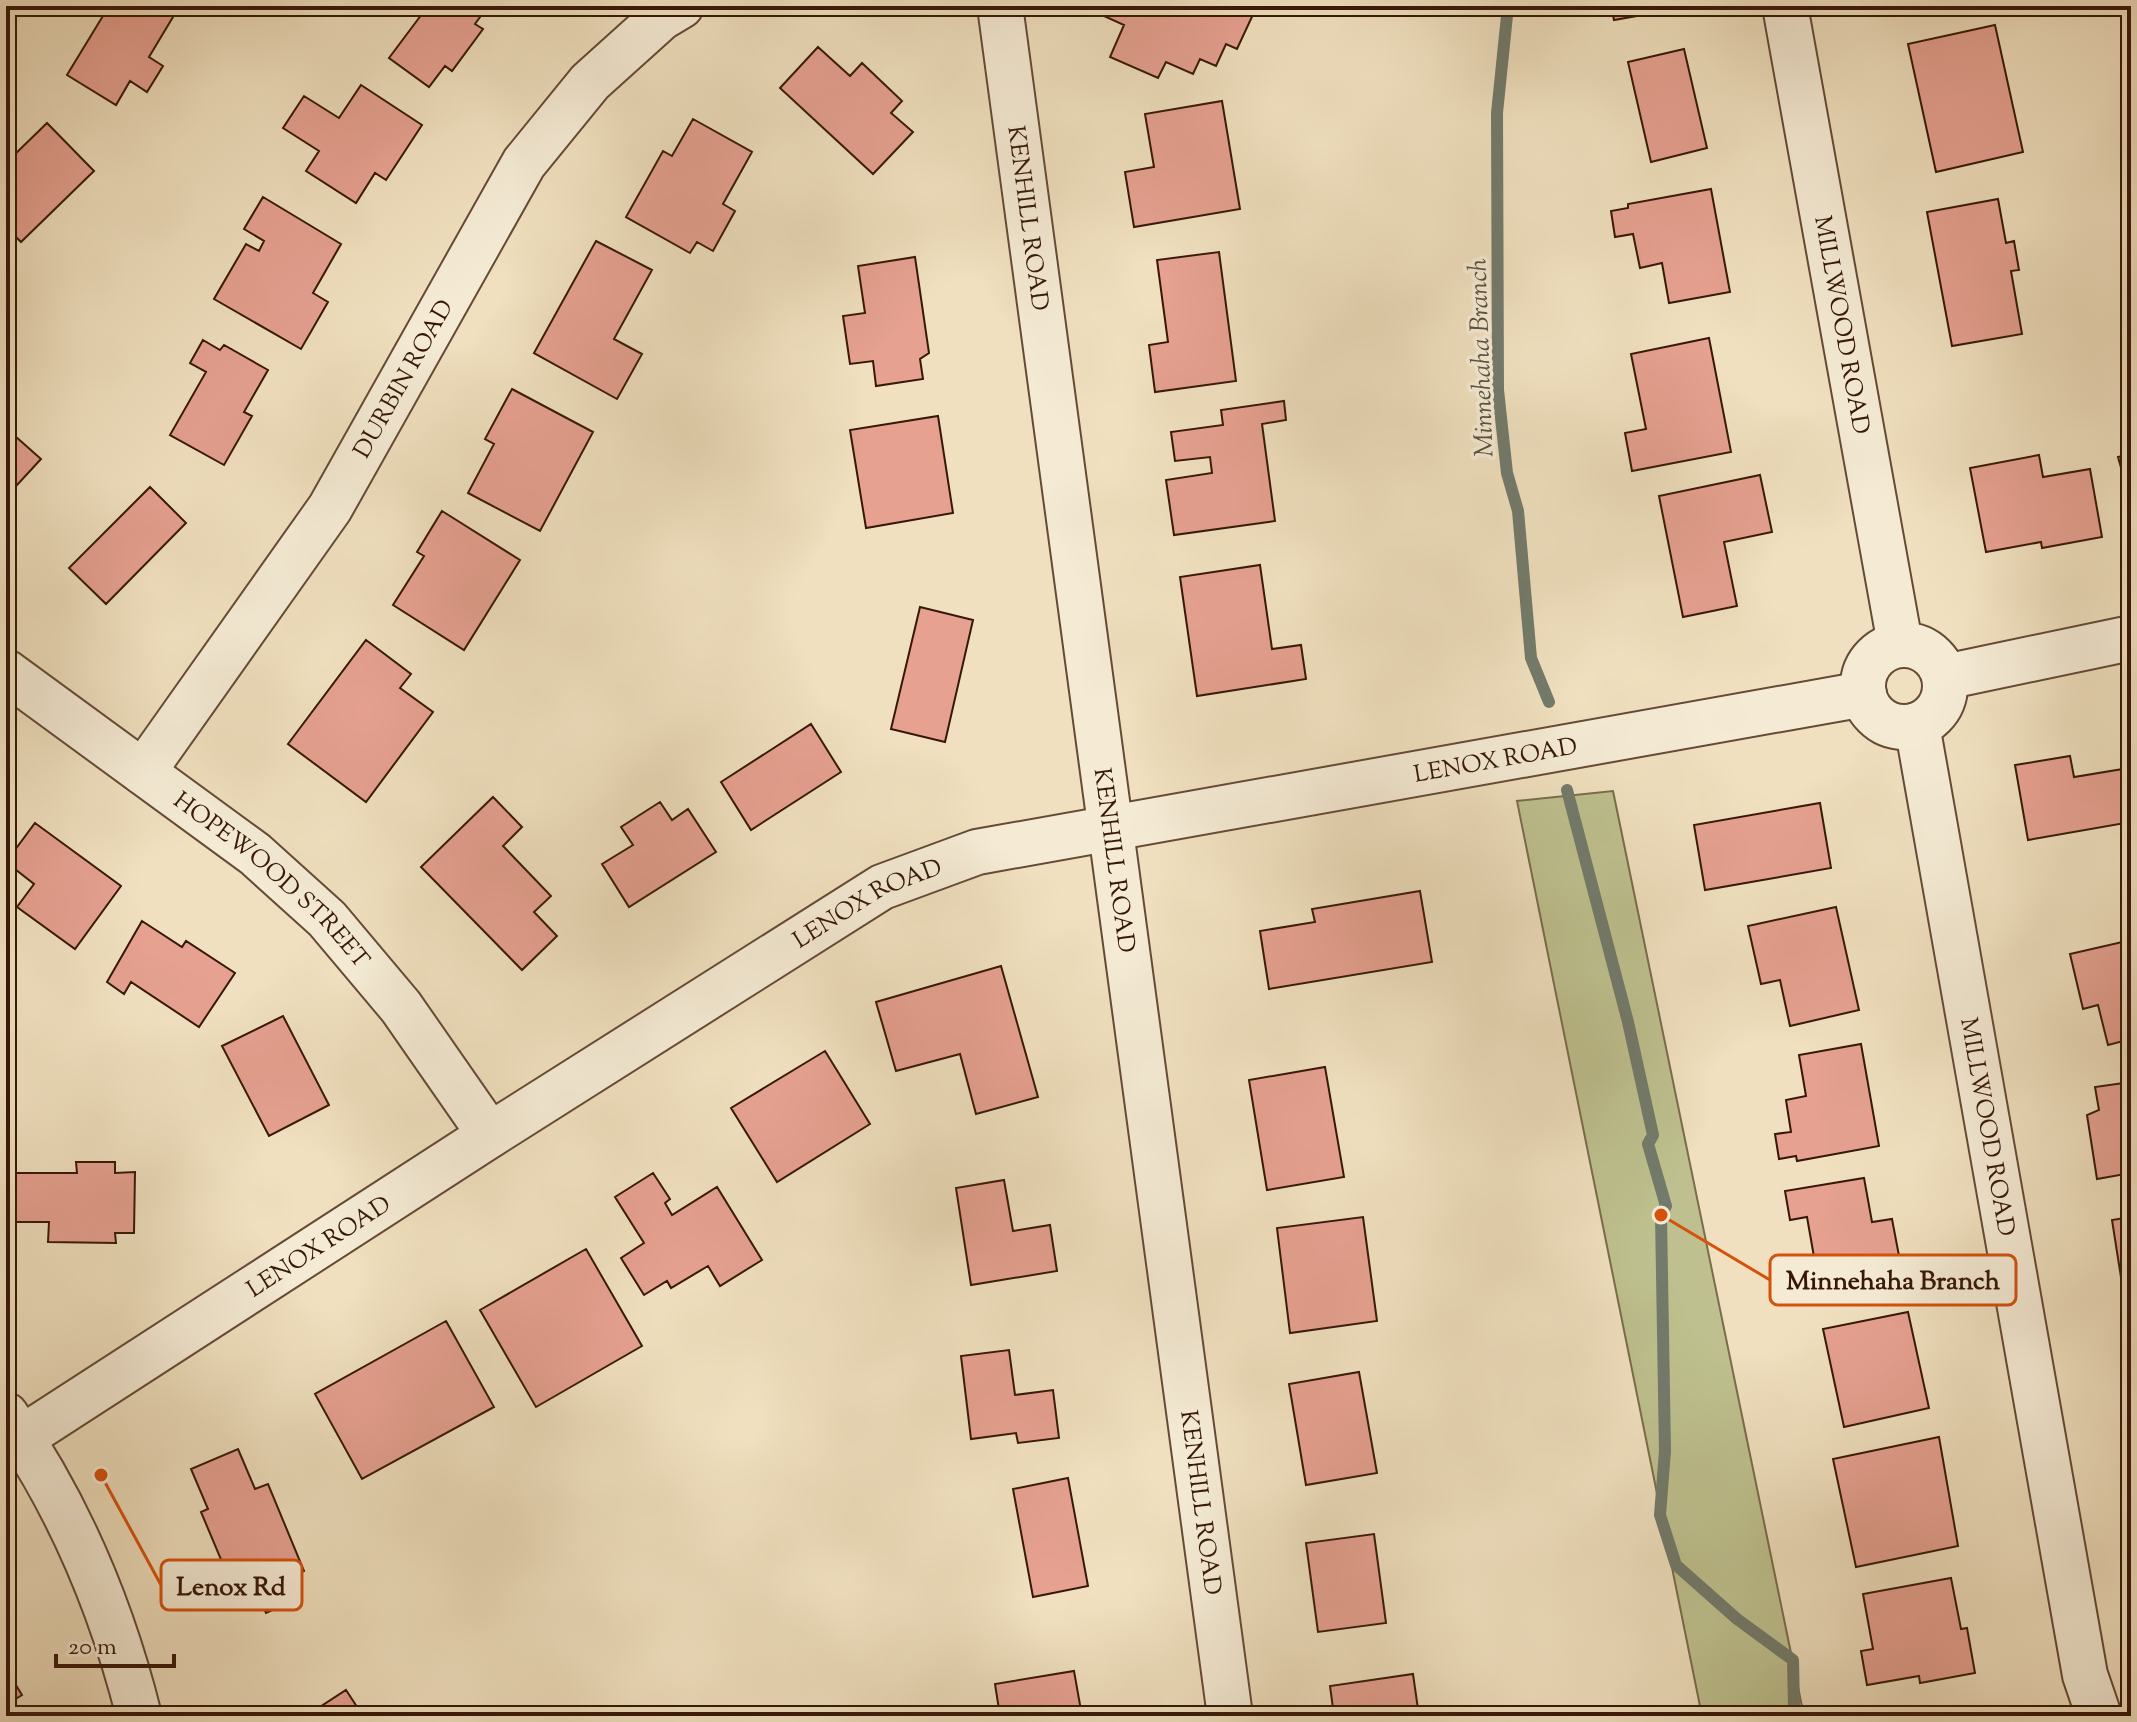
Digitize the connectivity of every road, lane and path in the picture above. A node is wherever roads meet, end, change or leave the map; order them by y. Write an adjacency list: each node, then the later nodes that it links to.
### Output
1 (681, 6): 10 (street, DURBIN ROAD)
2 (1000, 6): 11 (street, KENHILL ROAD)
3 (1785, 6): 5 (street, MILLWOOD ROAD)
4 (2131, 638): 7 (street)
5 (1900, 644): 7 (street); 8 (street)
6 (6, 672): 10 (street, HOPEWOOD STREET)
7 (1945, 677): 9 (street)
8 (1864, 694): 9 (street); 11 (street, LENOX ROAD)
9 (1917, 725): 16 (street, MILLWOOD ROAD)
10 (143, 772): 12 (street, HOPEWOOD STREET)
11 (1108, 827): 12 (street, LENOX ROAD); 15 (street, KENHILL ROAD)
12 (490, 1135): 13 (street, LENOX ROAD)
13 (11, 1434): 14 (street)
14 (139, 1716)
15 (1230, 1716)
16 (2099, 1716)

